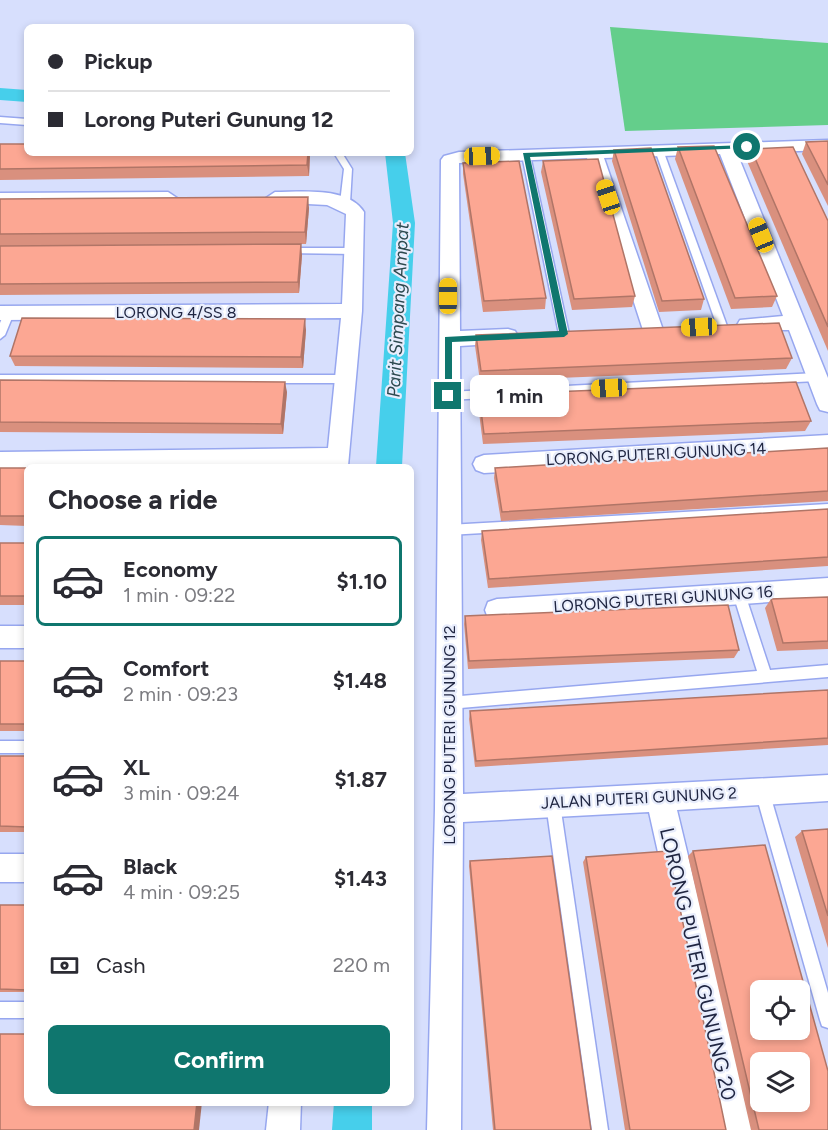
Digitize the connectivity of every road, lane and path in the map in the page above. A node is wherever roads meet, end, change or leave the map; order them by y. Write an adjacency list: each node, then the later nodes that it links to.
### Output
1 (0, 120): 2 (lane)
2 (24, 122)
3 (828, 145): 4 (street)
4 (726, 147): 5 (street); 17 (street)
5 (659, 150): 6 (street); 18 (lane)
6 (594, 153): 7 (street); 21 (street)
7 (526, 155): 24 (lane); 26 (street, LORONG PUTERI GUNUNG 12)
8 (340, 156): 12 (lane)
9 (188, 198): 11 (street)
10 (258, 198): 12 (street)
11 (0, 199)
12 (337, 200): 14 (street)
13 (272, 251): 14 (lane)
14 (355, 251): 15 (street)
15 (352, 311): 16 (street, LORONG 4/SS 8); 29 (street)
16 (4, 313): 25 (lane)
17 (796, 323): 18 (street); 27 (street)
18 (722, 326): 19 (street)
19 (699, 327)
20 (676, 328): 21 (street)
21 (652, 330): 22 (street)
22 (630, 331)
23 (586, 333): 24 (street)
24 (564, 334): 26 (street)
25 (0, 335)
26 (448, 339): 30 (street, LORONG PUTERI GUNUNG 12)
27 (817, 377): 30 (lane); 31 (street)
28 (0, 379): 29 (lane)
29 (345, 379): 34 (street)
30 (448, 396): 37 (street, LORONG PUTERI GUNUNG 12)
31 (828, 404)
32 (828, 444): 35 (street, LORONG PUTERI GUNUNG 14)
33 (0, 461): 34 (street)
34 (337, 462)
35 (484, 464)
36 (828, 508): 37 (lane)
37 (448, 530): 45 (street, LORONG PUTERI GUNUNG 12)
38 (828, 588): 39 (street, LORONG PUTERI GUNUNG 16)
39 (739, 594): 40 (street, LORONG PUTERI GUNUNG 16); 44 (lane)
40 (497, 610)
41 (0, 637): 42 (street)
42 (24, 638)
43 (828, 671): 44 (lane)
44 (765, 675): 45 (lane)
45 (449, 703): 52 (street, LORONG PUTERI GUNUNG 12)
46 (0, 747): 47 (lane)
47 (24, 747)
48 (828, 788): 49 (street, JALAN PUTERI GUNUNG 2)
49 (762, 791): 50 (street, JALAN PUTERI GUNUNG 2); 57 (lane)
50 (660, 797): 51 (street, JALAN PUTERI GUNUNG 2); 62 (street, LORONG PUTERI GUNUNG 20)
51 (553, 804): 52 (street, JALAN PUTERI GUNUNG 2); 61 (lane)
52 (449, 809): 60 (street, LORONG PUTERI GUNUNG 12)
53 (0, 868): 54 (street)
54 (24, 868)
55 (0, 1010): 56 (lane)
56 (24, 1010)
57 (828, 1020)
58 (285, 1106): 59 (street)
59 (283, 1130)
60 (444, 1130)
61 (600, 1130)
62 (737, 1130)

